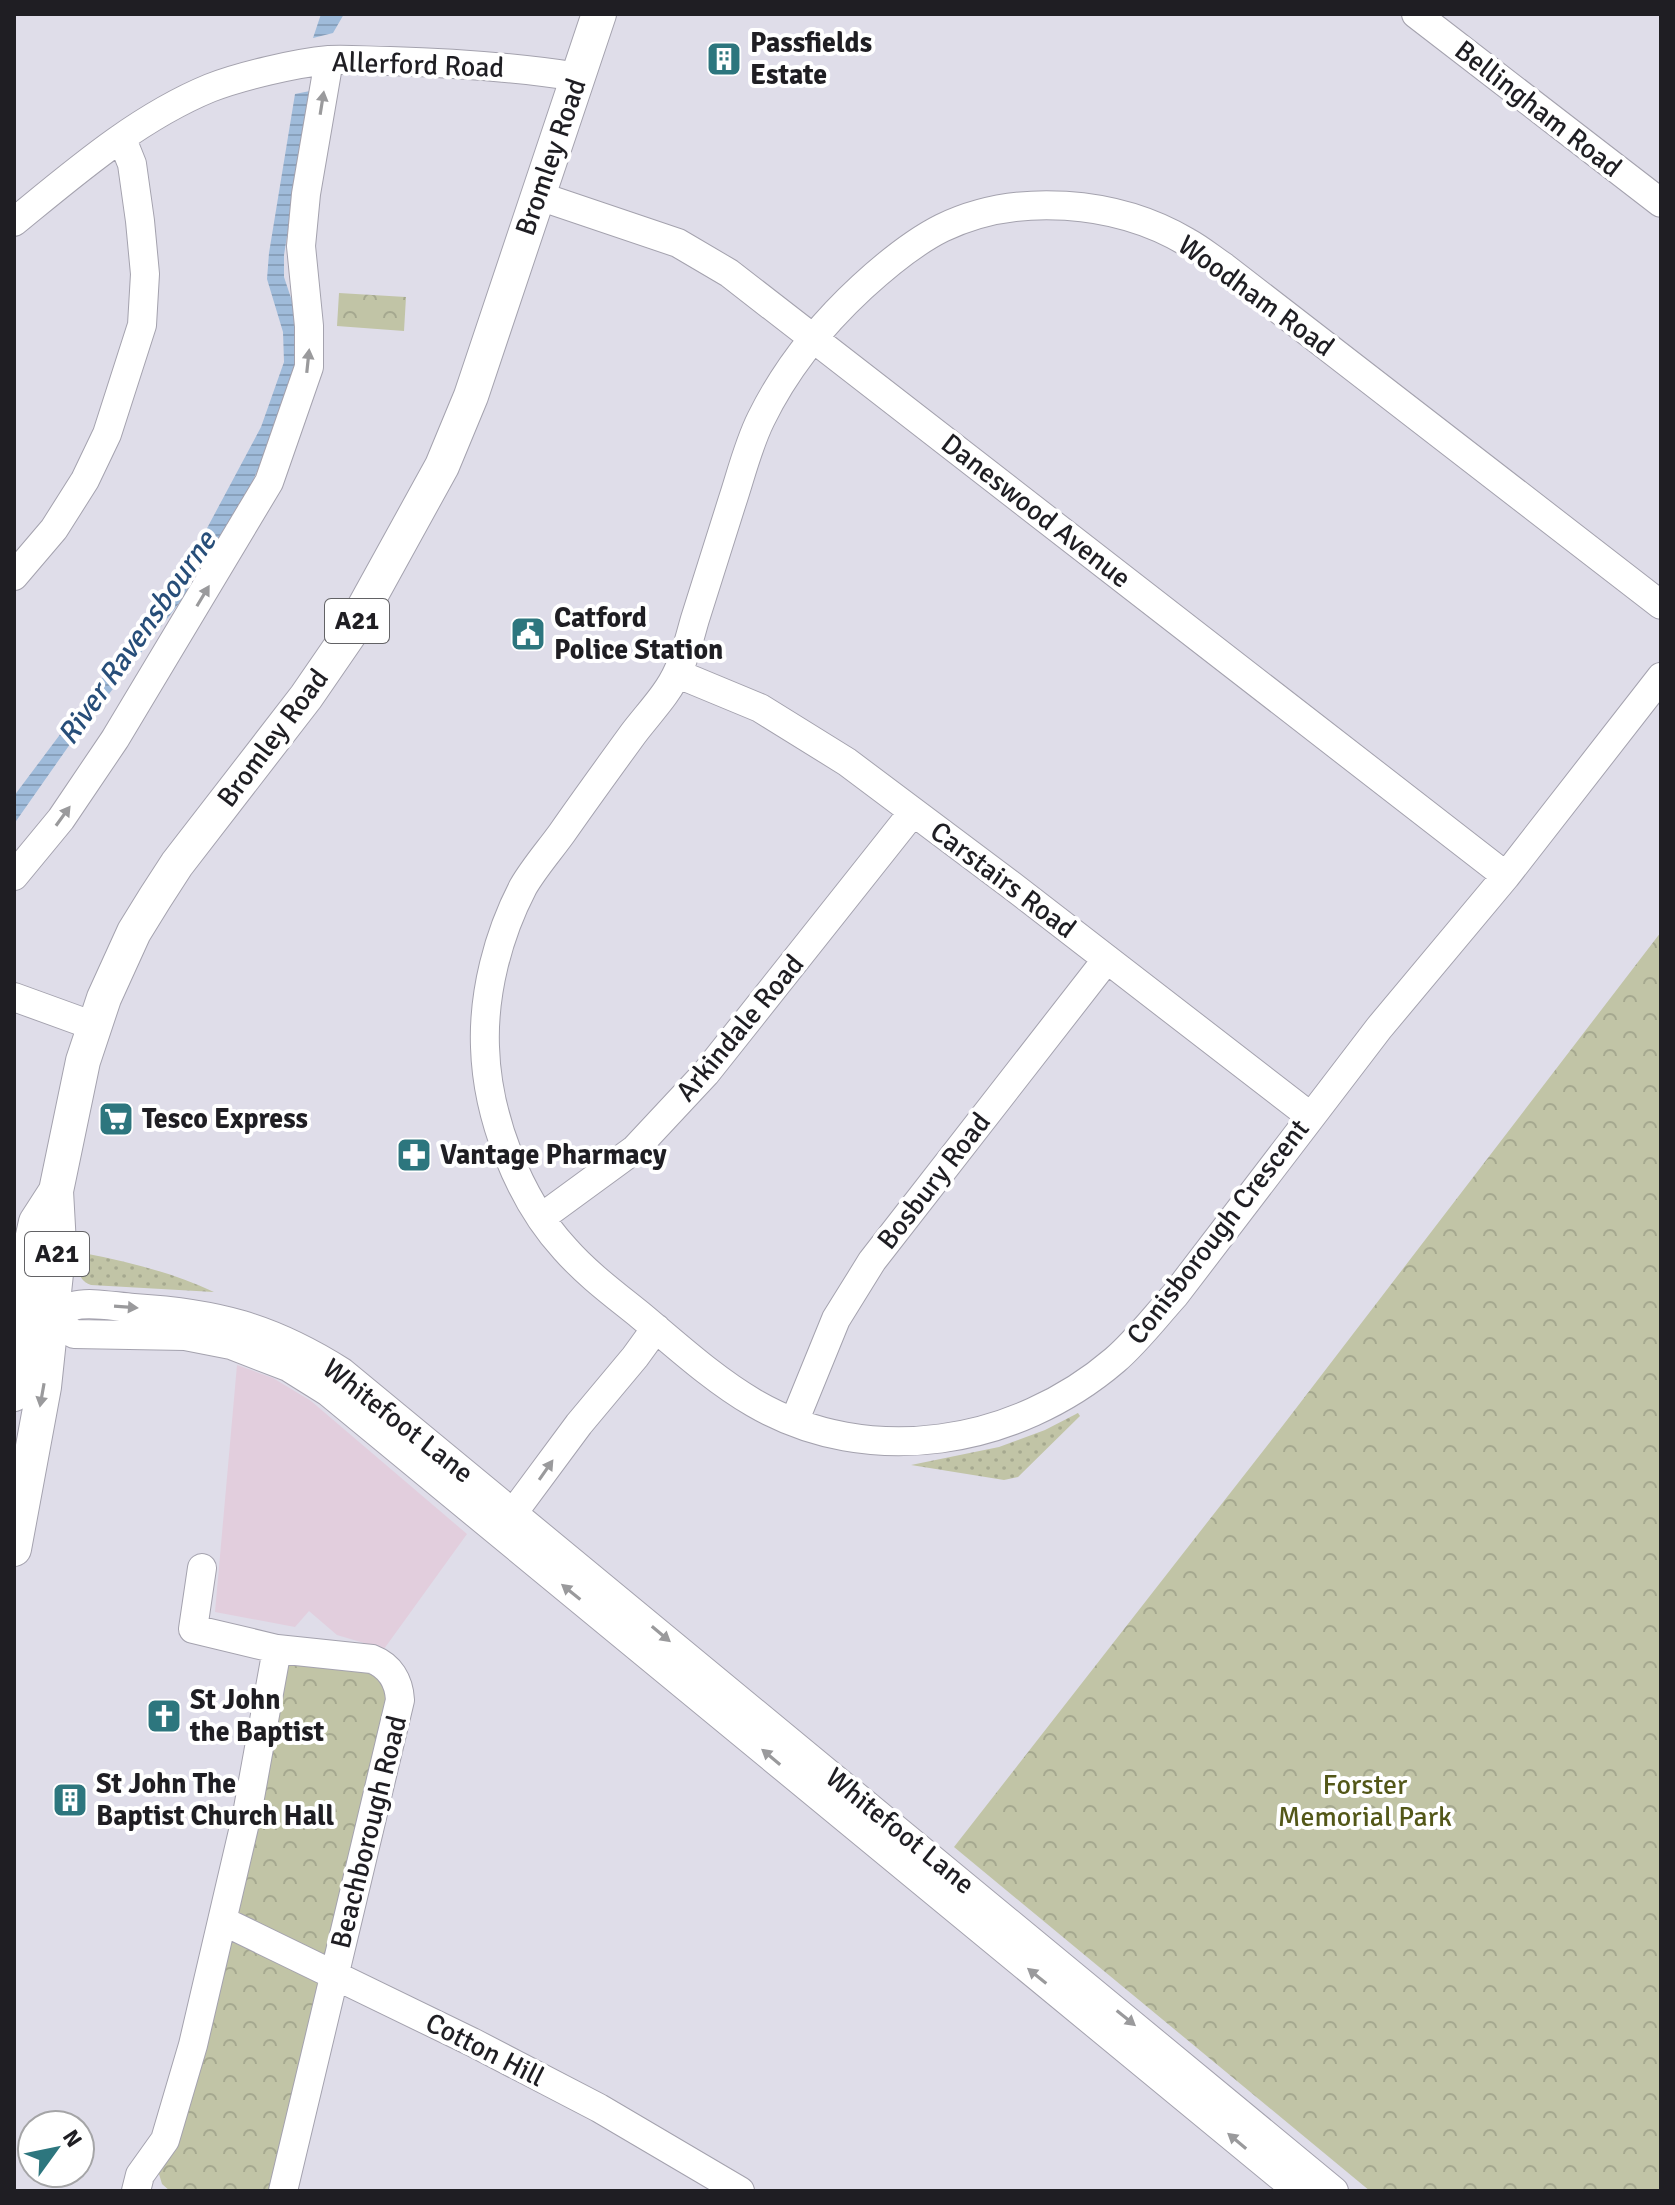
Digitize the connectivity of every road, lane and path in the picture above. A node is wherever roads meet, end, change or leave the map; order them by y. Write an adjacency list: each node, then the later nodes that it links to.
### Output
1 (599, 14): 4 (main road, Bromley Road / A21)
2 (1416, 14): 7 (street, Bellingham Road)
3 (329, 60): 4 (street, Allerford Road); 5 (street, Allerford Road); 15 (street, one-way to 3)
4 (578, 77): 6 (main road, Bromley Road / A21)
5 (122, 139): 8 (street, Allerford Road); 10 (street)
6 (539, 196): 9 (street, Daneswood Avenue); 19 (main road, Bromley Road / A21)
7 (1661, 203)
8 (14, 222)
9 (815, 337): 11 (street, Woodham Road); 12 (street, Conisborough Crescent); 16 (street, Daneswood Avenue)
10 (14, 576)
11 (1661, 605)
12 (678, 674): 14 (street, Carstairs Road); 21 (street, Conisborough Crescent)
13 (1661, 677): 16 (street, Conisborough Crescent)
14 (913, 812): 17 (street, Carstairs Road); 21 (street, Arkindale Road)
15 (14, 876)
16 (1506, 876): 20 (street, Conisborough Crescent)
17 (1107, 959): 20 (street, Carstairs Road); 25 (street, Bosbury Road)
18 (14, 997): 19 (street)
19 (94, 1026): 22 (main road, Bromley Road / A21)
20 (1310, 1116): 25 (street, Conisborough Crescent)
21 (542, 1217): 23 (street, Conisborough Crescent)
22 (25, 1321): 24 (main road, Bromley Road / A21); 26 (street, Whitefoot Lane); 27 (main road, Bromley Road / A21, one-way to 27)
23 (656, 1328): 25 (street, Conisborough Crescent); 26 (street, one-way to 23)
24 (14, 1394)
25 (794, 1422)
26 (507, 1522): 35 (street, Whitefoot Lane, one-way to 26); 36 (street, Whitefoot Lane, one-way to 36)
27 (14, 1549)
28 (202, 1568): 29 (street)
29 (277, 1649): 30 (street); 31 (street, Beachborough Road)
30 (223, 1921): 31 (street, Cotton Hill); 32 (street)
31 (334, 1976): 33 (street, Beachborough Road); 34 (street, Cotton Hill)
32 (136, 2191)
33 (283, 2191)
34 (740, 2191)
35 (1298, 2191)
36 (1334, 2191)

